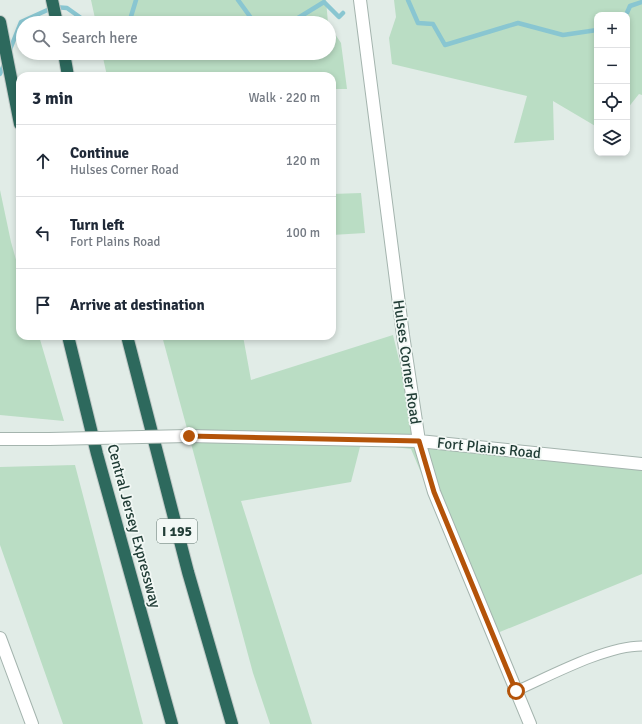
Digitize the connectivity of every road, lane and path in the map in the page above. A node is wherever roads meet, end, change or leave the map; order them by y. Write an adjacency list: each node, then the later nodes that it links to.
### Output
1 (52, 0): 3 (highway)
2 (361, 2): 11 (street, Hulses Corner Road)
3 (55, 16)
4 (0, 22): 7 (highway)
5 (65, 60): 6 (highway)
6 (67, 72)
7 (16, 106)
8 (69, 340): 17 (highway, Central Jersey Expressway)
9 (128, 340): 18 (highway, I 195)
10 (0, 439): 11 (street, Fort Plains Road, bridge)
11 (419, 441): 12 (street, Fort Plains Road); 15 (street, Hulses Corner Road)
12 (642, 464)
13 (0, 638): 16 (street)
14 (642, 646): 15 (lane)
15 (516, 691): 19 (street, Hulses Corner Road)
16 (32, 724)
17 (172, 724)
18 (232, 724)
19 (530, 724)

